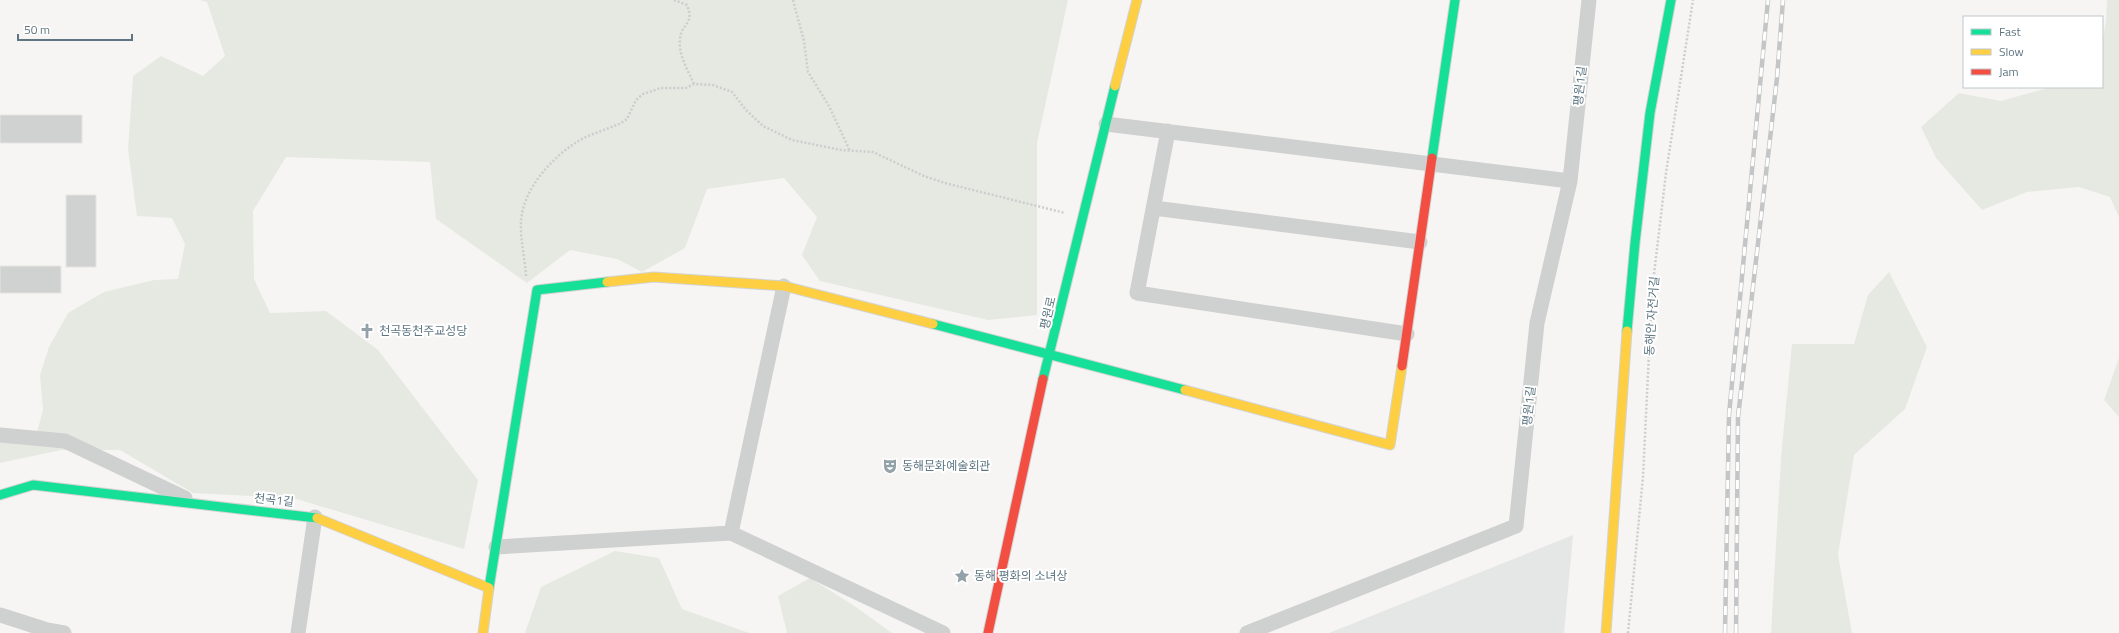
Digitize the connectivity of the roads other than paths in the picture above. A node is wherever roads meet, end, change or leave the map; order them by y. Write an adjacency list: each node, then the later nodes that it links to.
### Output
1 (1137, 0): 5 (street, 평원로)
2 (1455, 0): 7 (street)
3 (1589, 0): 8 (street, 평원1길)
4 (1671, 0): 29 (street)
5 (1106, 124): 6 (street); 13 (street, 평원로)
6 (1168, 131): 7 (street); 9 (street)
7 (1432, 164): 8 (street); 10 (street)
8 (1570, 180): 28 (street, 평원1길)
9 (1154, 208): 10 (street); 12 (street)
10 (1420, 242): 12 (street)
11 (784, 286): 13 (street); 18 (street); 19 (street)
12 (1407, 334): 13 (street)
13 (1051, 354): 27 (street, 평원로)
14 (0, 435): 16 (street)
15 (0, 495): 16 (street, 천곡1길)
16 (196, 504): 17 (street, 천곡1길)
17 (315, 517): 20 (street, 천곡1길); 24 (street)
18 (731, 533): 19 (street); 26 (street)
19 (496, 547): 20 (street)
20 (489, 588): 25 (street)
21 (0, 615): 22 (street)
22 (46, 631): 23 (street)
23 (64, 633)
24 (298, 633)
25 (483, 633)
26 (943, 633)
27 (988, 633)
28 (1247, 633)
29 (1606, 633)

